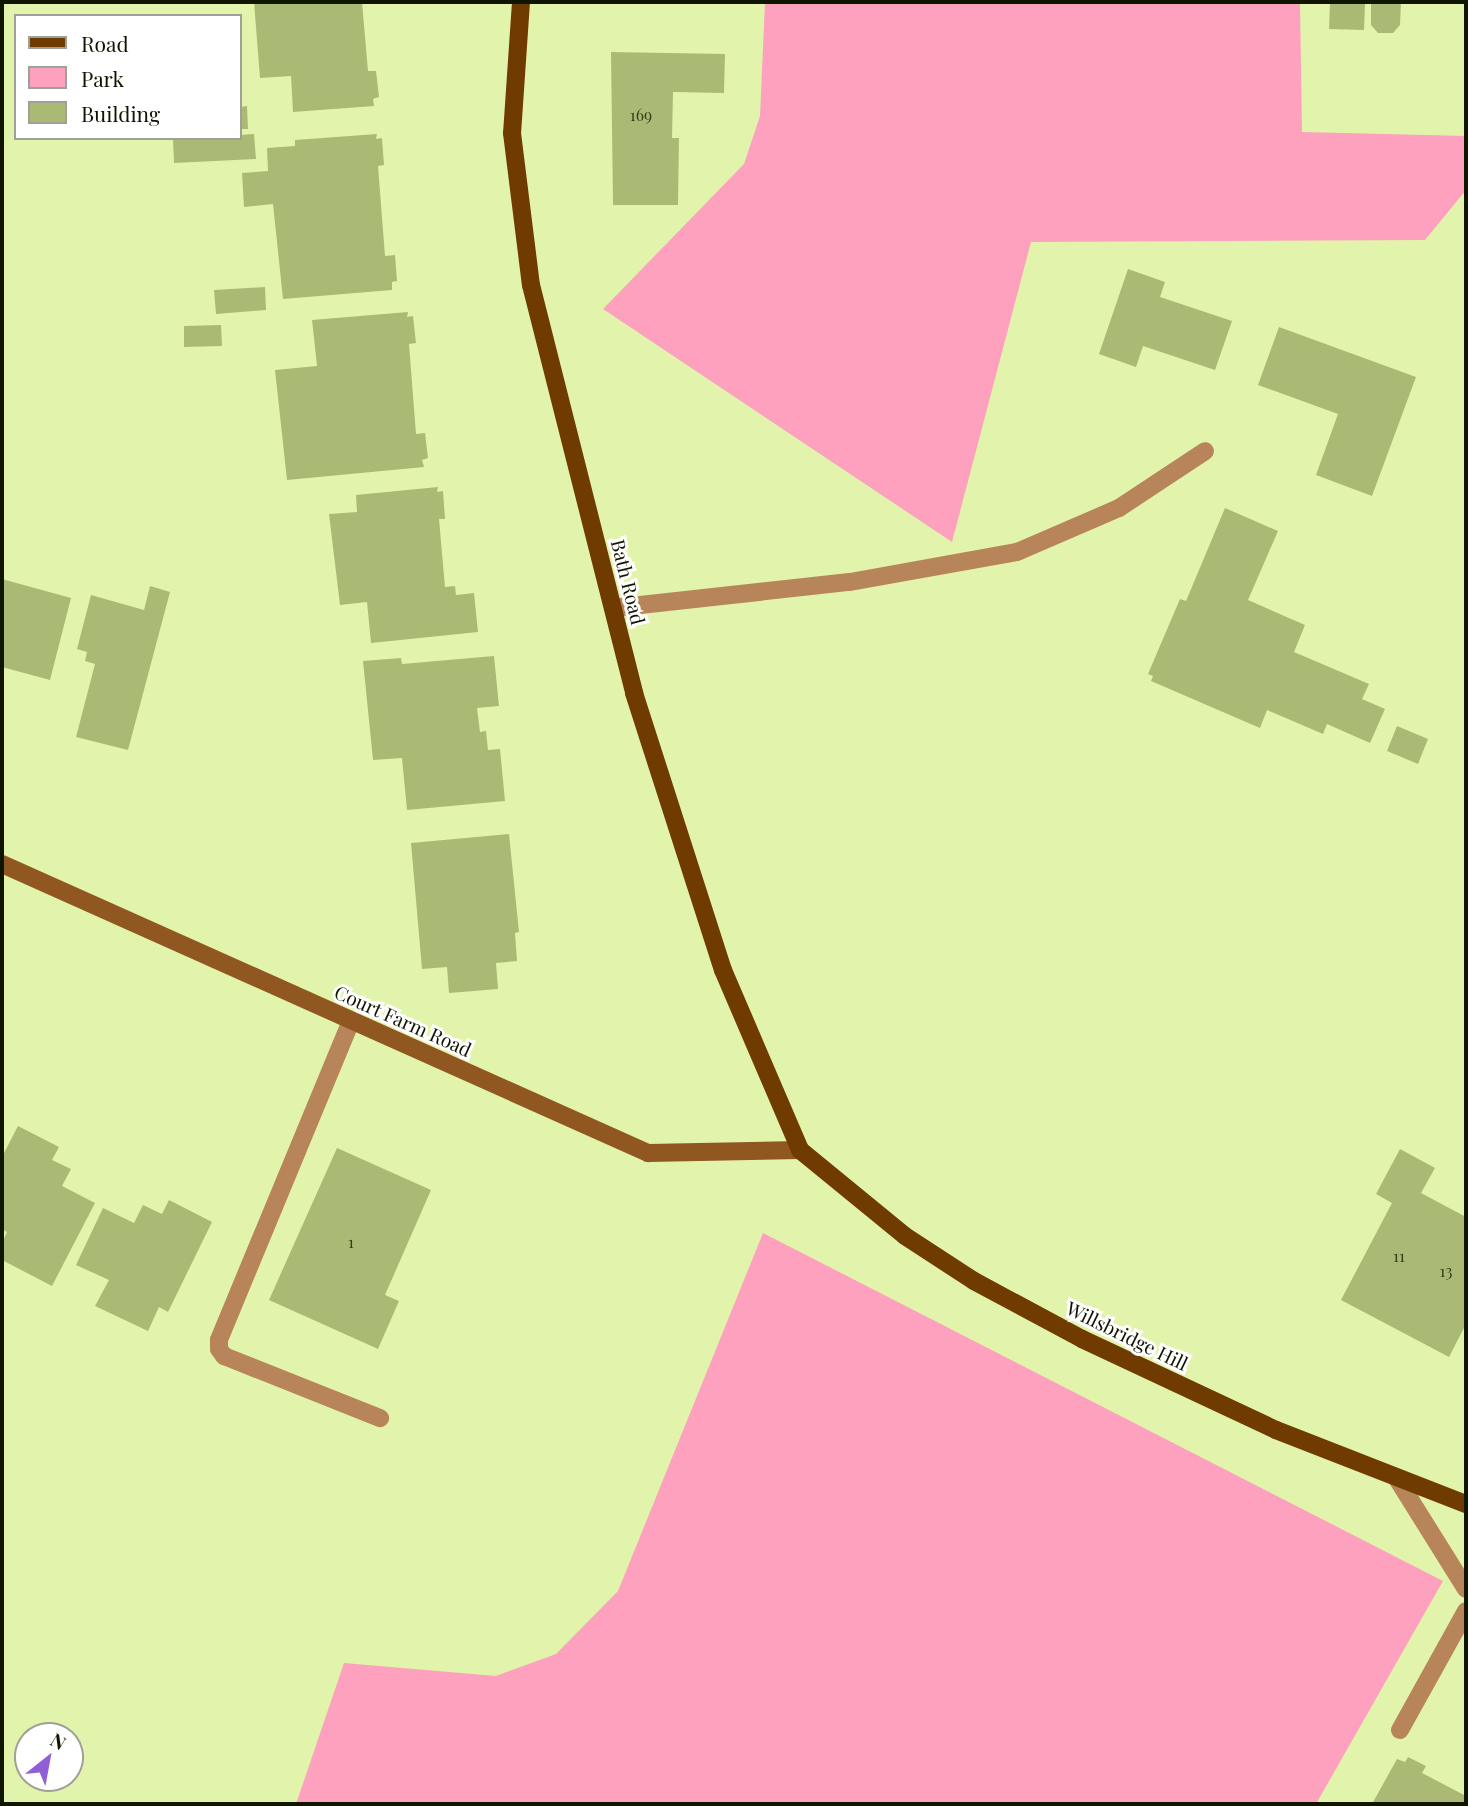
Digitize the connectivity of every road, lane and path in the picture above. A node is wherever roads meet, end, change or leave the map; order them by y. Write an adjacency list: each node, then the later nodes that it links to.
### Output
1 (521, 2): 3 (main road, Bath Road)
2 (1205, 451): 3 (lane)
3 (613, 608): 6 (main road, Bath Road)
4 (2, 864): 5 (street, Court Farm Road)
5 (351, 1021): 6 (street, Court Farm Road); 7 (lane)
6 (800, 1150): 8 (main road, Willsbridge Hill)
7 (380, 1419)
8 (1396, 1478): 9 (main road, Willsbridge Hill); 10 (lane)
9 (1466, 1504)
10 (1466, 1588)
11 (1466, 1611): 12 (lane)
12 (1400, 1730)

